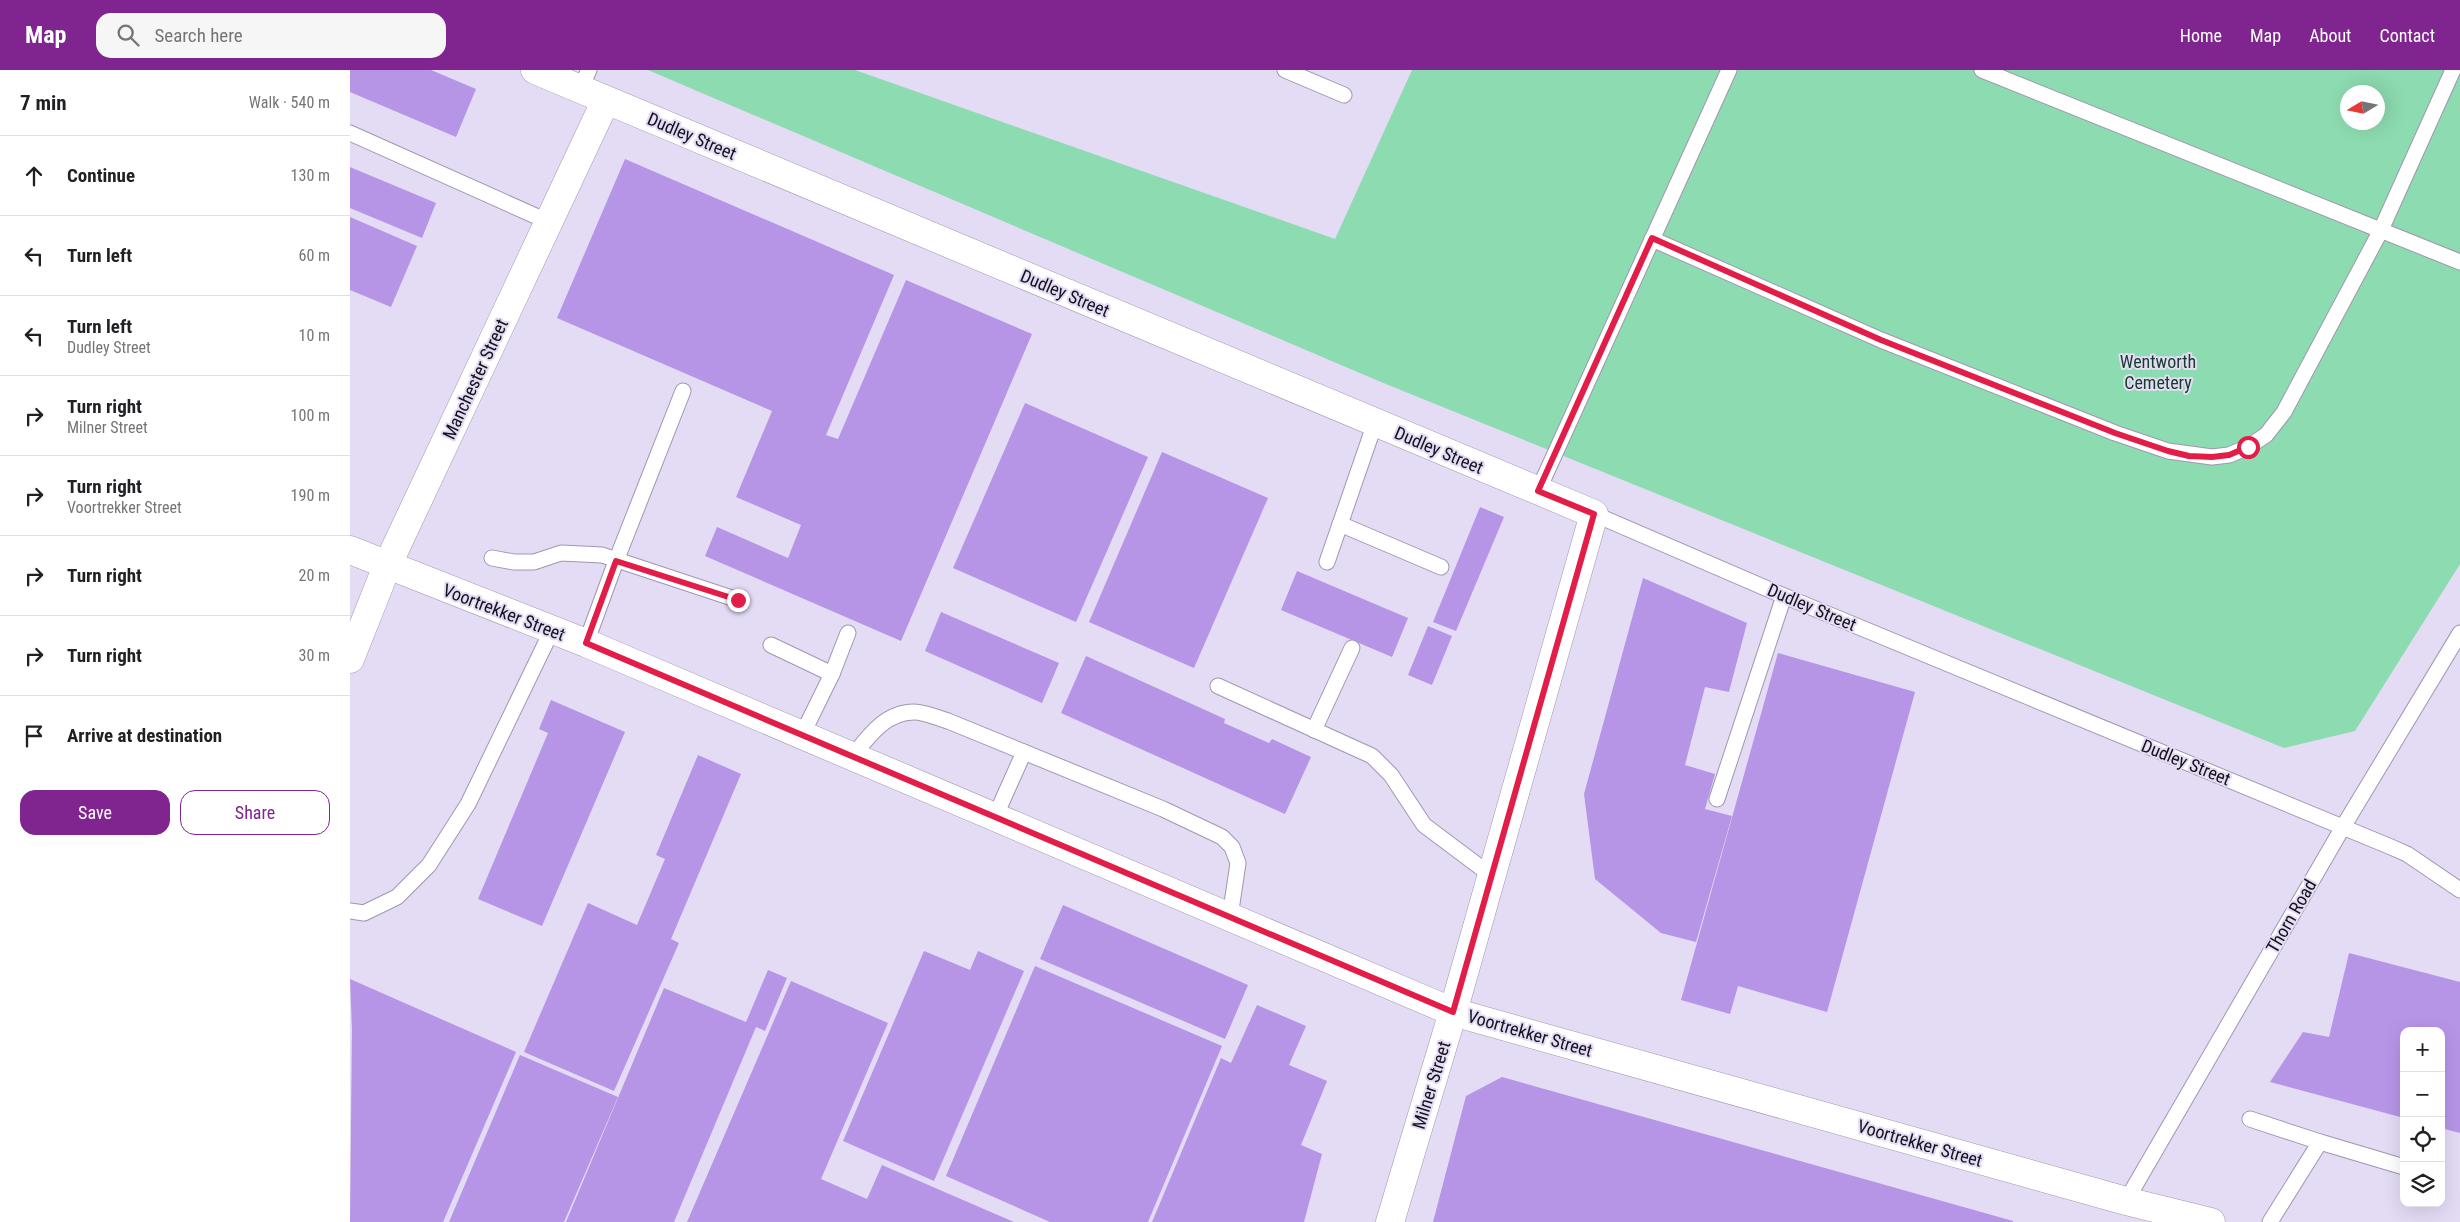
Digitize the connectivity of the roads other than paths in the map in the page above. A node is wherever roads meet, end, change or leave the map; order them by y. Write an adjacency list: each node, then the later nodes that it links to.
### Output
1 (535, 70): 6 (street, Dudley Street)
2 (1285, 70): 7 (lane)
3 (1729, 70): 12 (lane)
4 (1982, 70): 11 (lane)
5 (2453, 70): 11 (lane)
6 (585, 80): 8 (street, Dudley Street)
7 (1344, 95)
8 (606, 100): 10 (street, Manchester Street); 15 (street, Dudley Street)
9 (350, 133): 10 (lane)
10 (549, 222): 23 (street, Manchester Street)
11 (2380, 232): 12 (lane); 13 (lane)
12 (1652, 238): 16 (lane)
13 (2460, 262)
14 (684, 391): 21 (lane)
15 (1375, 423): 16 (street, Dudley Street); 18 (lane)
16 (1538, 491): 17 (street, Dudley Street)
17 (1594, 514): 25 (lane, Dudley Street); 43 (street, Milner Street)
18 (1340, 524): 22 (lane); 24 (lane)
19 (350, 550): 23 (street, Voortrekker Street)
20 (492, 558): 21 (lane)
21 (616, 561): 26 (lane); 30 (lane)
22 (1327, 562)
23 (387, 566): 27 (street, Voortrekker Street); 33 (street, Manchester Street)
24 (1441, 567)
25 (1784, 596): 40 (lane); 42 (lane, Dudley Street)
26 (738, 600)
27 (552, 630): 30 (street, Voortrekker Street); 45 (lane)
28 (848, 633): 34 (lane)
29 (2460, 633): 42 (lane, Thorn Road)
30 (586, 643): 37 (street, Voortrekker Street)
31 (771, 645): 34 (lane)
32 (1352, 648): 36 (lane)
33 (350, 660)
34 (832, 674): 37 (lane)
35 (1218, 686): 36 (lane)
36 (1314, 730): 43 (lane)
37 (802, 735): 39 (street, Voortrekker Street)
38 (1024, 752): 39 (lane); 41 (lane); 46 (lane)
39 (852, 757): 41 (street, Voortrekker Street)
40 (1717, 799)
41 (995, 817): 46 (street, Voortrekker Street)
42 (2343, 827): 44 (lane, Dudley Street); 51 (lane, Thorn Road)
43 (1492, 876): 47 (street, Milner Street)
44 (2460, 890)
45 (350, 911)
46 (1230, 917): 47 (street, Voortrekker Street)
47 (1453, 1012): 51 (street, Voortrekker Street); 52 (street, Milner Street)
48 (2250, 1119): 49 (lane)
49 (2320, 1142): 50 (lane); 54 (lane)
50 (2400, 1166)
51 (2126, 1201): 53 (street, Voortrekker Street)
52 (1390, 1222)
53 (2211, 1222)
54 (2270, 1222)

